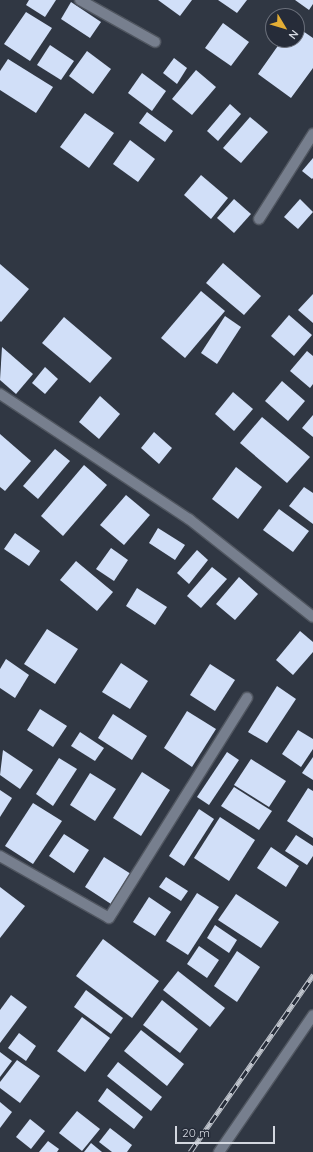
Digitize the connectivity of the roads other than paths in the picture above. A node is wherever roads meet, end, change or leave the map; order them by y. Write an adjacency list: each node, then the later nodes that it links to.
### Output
1 (80, 0): 2 (street)
2 (155, 42)
3 (313, 134): 4 (street)
4 (259, 219)
5 (0, 394): 6 (street)
6 (313, 617)
7 (247, 698): 8 (street)
8 (0, 856)
9 (313, 1014): 10 (street)
10 (219, 1152)

